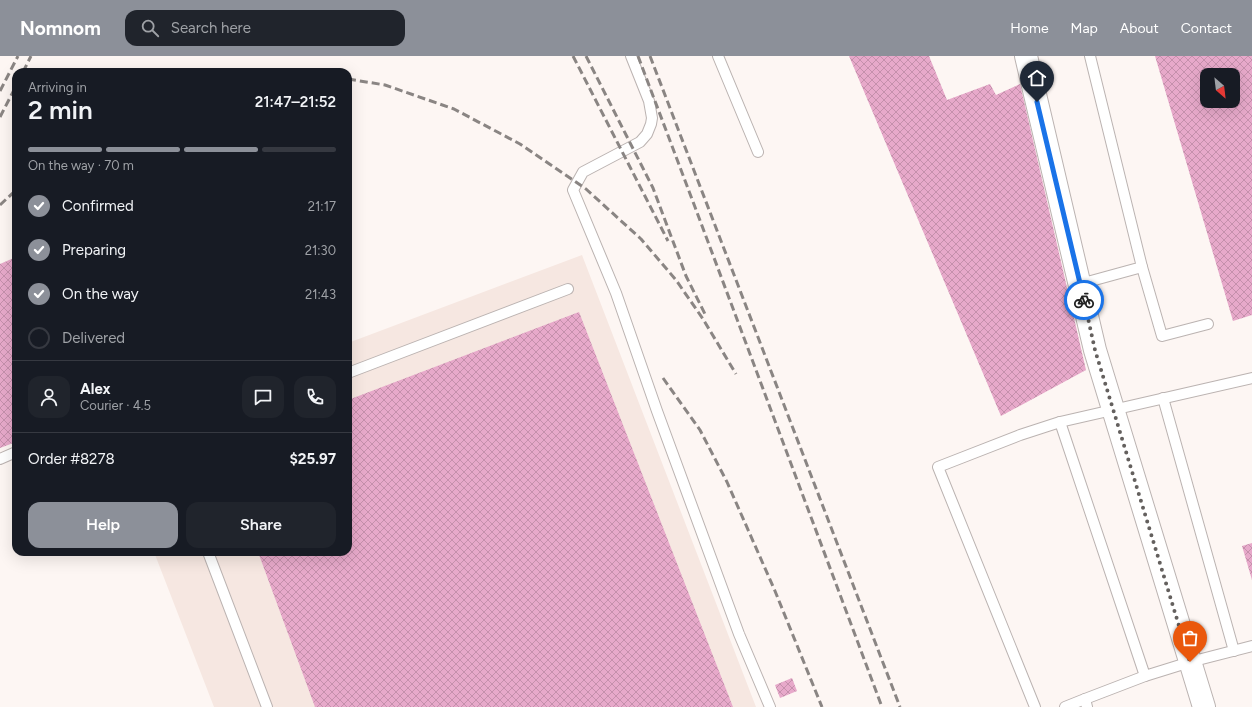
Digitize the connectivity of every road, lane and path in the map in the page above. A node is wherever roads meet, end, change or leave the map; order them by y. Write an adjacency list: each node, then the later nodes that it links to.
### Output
1 (631, 56): 24 (lane)
2 (718, 56): 5 (lane)
3 (1026, 56): 7 (street)
4 (1090, 56): 6 (lane)
5 (758, 152)
6 (1142, 267): 7 (lane); 9 (lane)
7 (1080, 284): 13 (street)
8 (568, 289): 10 (lane)
9 (1208, 324)
10 (352, 371)
11 (1252, 378): 12 (lane)
12 (1163, 398): 13 (lane); 19 (lane)
13 (1114, 410): 14 (lane); 20 (street)
14 (1060, 422): 21 (lane); 25 (lane)
15 (12, 454): 16 (lane)
16 (0, 459)
17 (210, 556): 23 (lane)
18 (1252, 646): 19 (lane)
19 (1234, 651): 20 (lane)
20 (1190, 662): 21 (lane); 27 (street)
21 (1145, 676): 22 (lane)
22 (1086, 703): 26 (lane)
23 (267, 707)
24 (770, 707)
25 (1035, 707)
26 (1065, 707)
27 (1204, 707)

